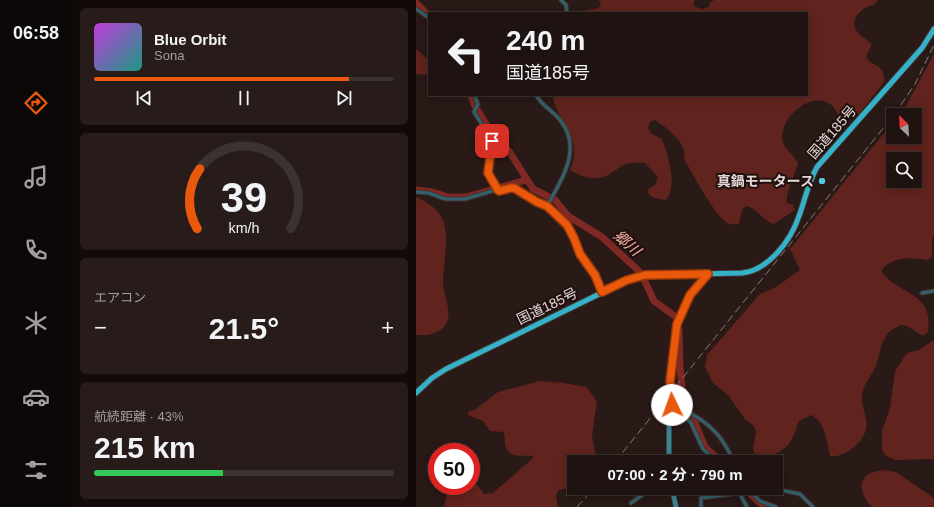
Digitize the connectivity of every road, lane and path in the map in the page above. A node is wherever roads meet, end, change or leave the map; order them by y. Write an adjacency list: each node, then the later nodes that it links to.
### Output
1 (561, 0): 3 (street)
2 (416, 9): 4 (street)
3 (567, 12)
4 (428, 17)
5 (934, 29): 11 (highway, 国道185号)
6 (474, 96): 8 (street)
7 (537, 96): 10 (street)
8 (498, 189): 9 (street); 10 (street)
9 (416, 192)
10 (547, 206): 13 (street)
11 (708, 274): 13 (highway, 国道185号); 17 (main road)
12 (934, 291): 14 (street)
13 (602, 292): 15 (highway, 国道185号)
14 (922, 293)
15 (416, 393)
16 (687, 415): 17 (street); 19 (street); 20 (street)
17 (669, 417): 18 (main road)
18 (669, 455)
19 (709, 455)
20 (730, 455)
21 (783, 491): 32 (street)
22 (642, 495): 27 (street)
23 (673, 495): 28 (main road)
24 (724, 495): 29 (street)
25 (741, 495): 30 (street)
26 (754, 495): 31 (street)
27 (631, 503)
28 (676, 507)
29 (701, 507)
30 (747, 507)
31 (776, 507)
32 (813, 507)

